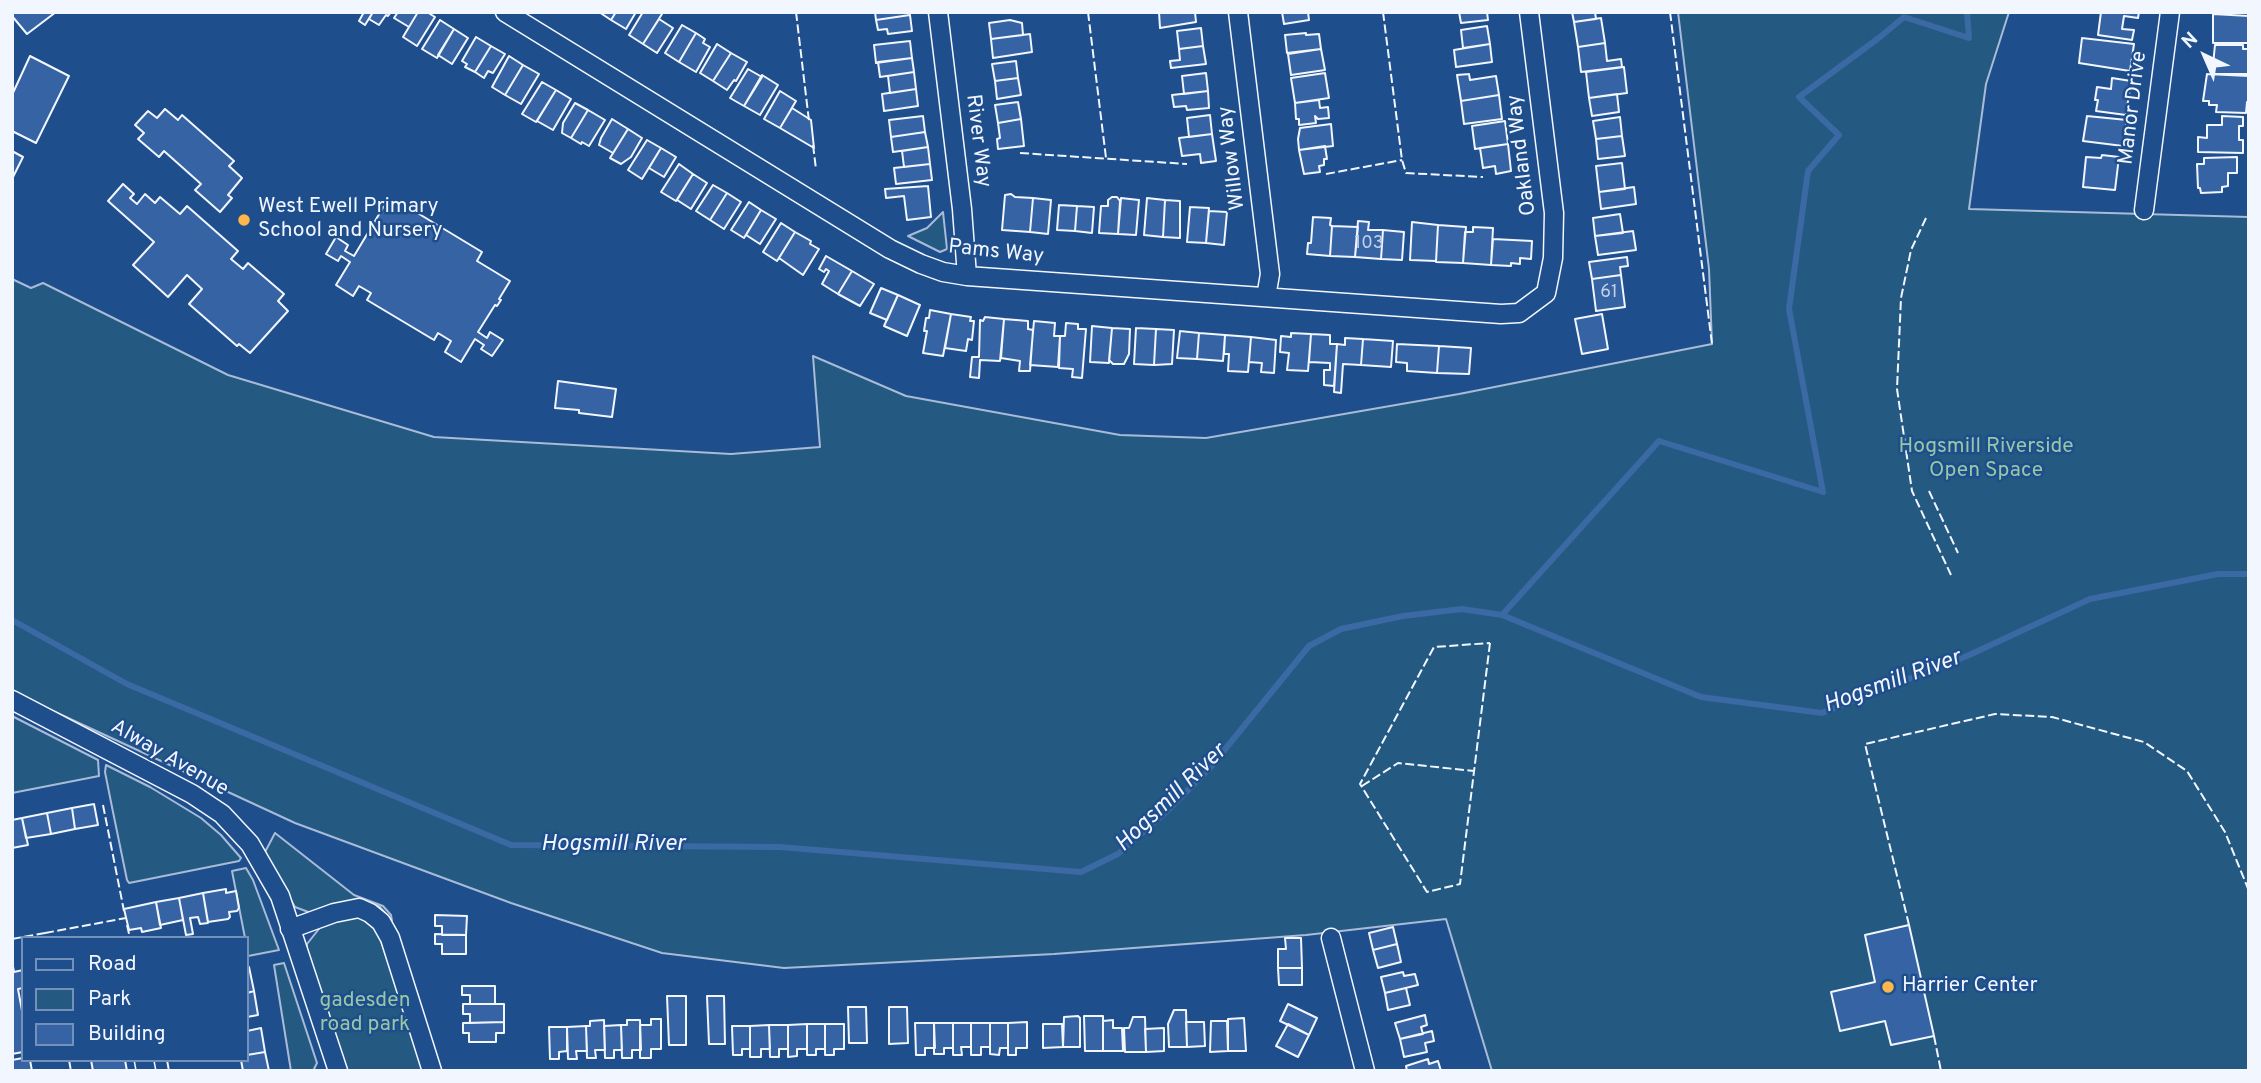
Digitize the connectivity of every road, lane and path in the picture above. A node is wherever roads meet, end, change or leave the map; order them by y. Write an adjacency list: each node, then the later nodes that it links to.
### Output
1 (505, 12): 7 (street, Pams Way)
2 (938, 12): 7 (street, River Way)
3 (1238, 12): 9 (street, Willow Way)
4 (1529, 12): 8 (street, Oakland Way)
5 (2170, 12): 6 (street, Manor Drive)
6 (2144, 210)
7 (967, 276): 9 (street, Pams Way)
8 (1546, 293): 9 (street, Pams Way)
9 (1266, 297)
10 (12, 701): 11 (street, Alway Avenue)
11 (290, 929): 13 (street, Alway Avenue); 14 (street)
12 (1331, 939): 15 (street)
13 (338, 1071)
14 (432, 1071)
15 (1365, 1071)

